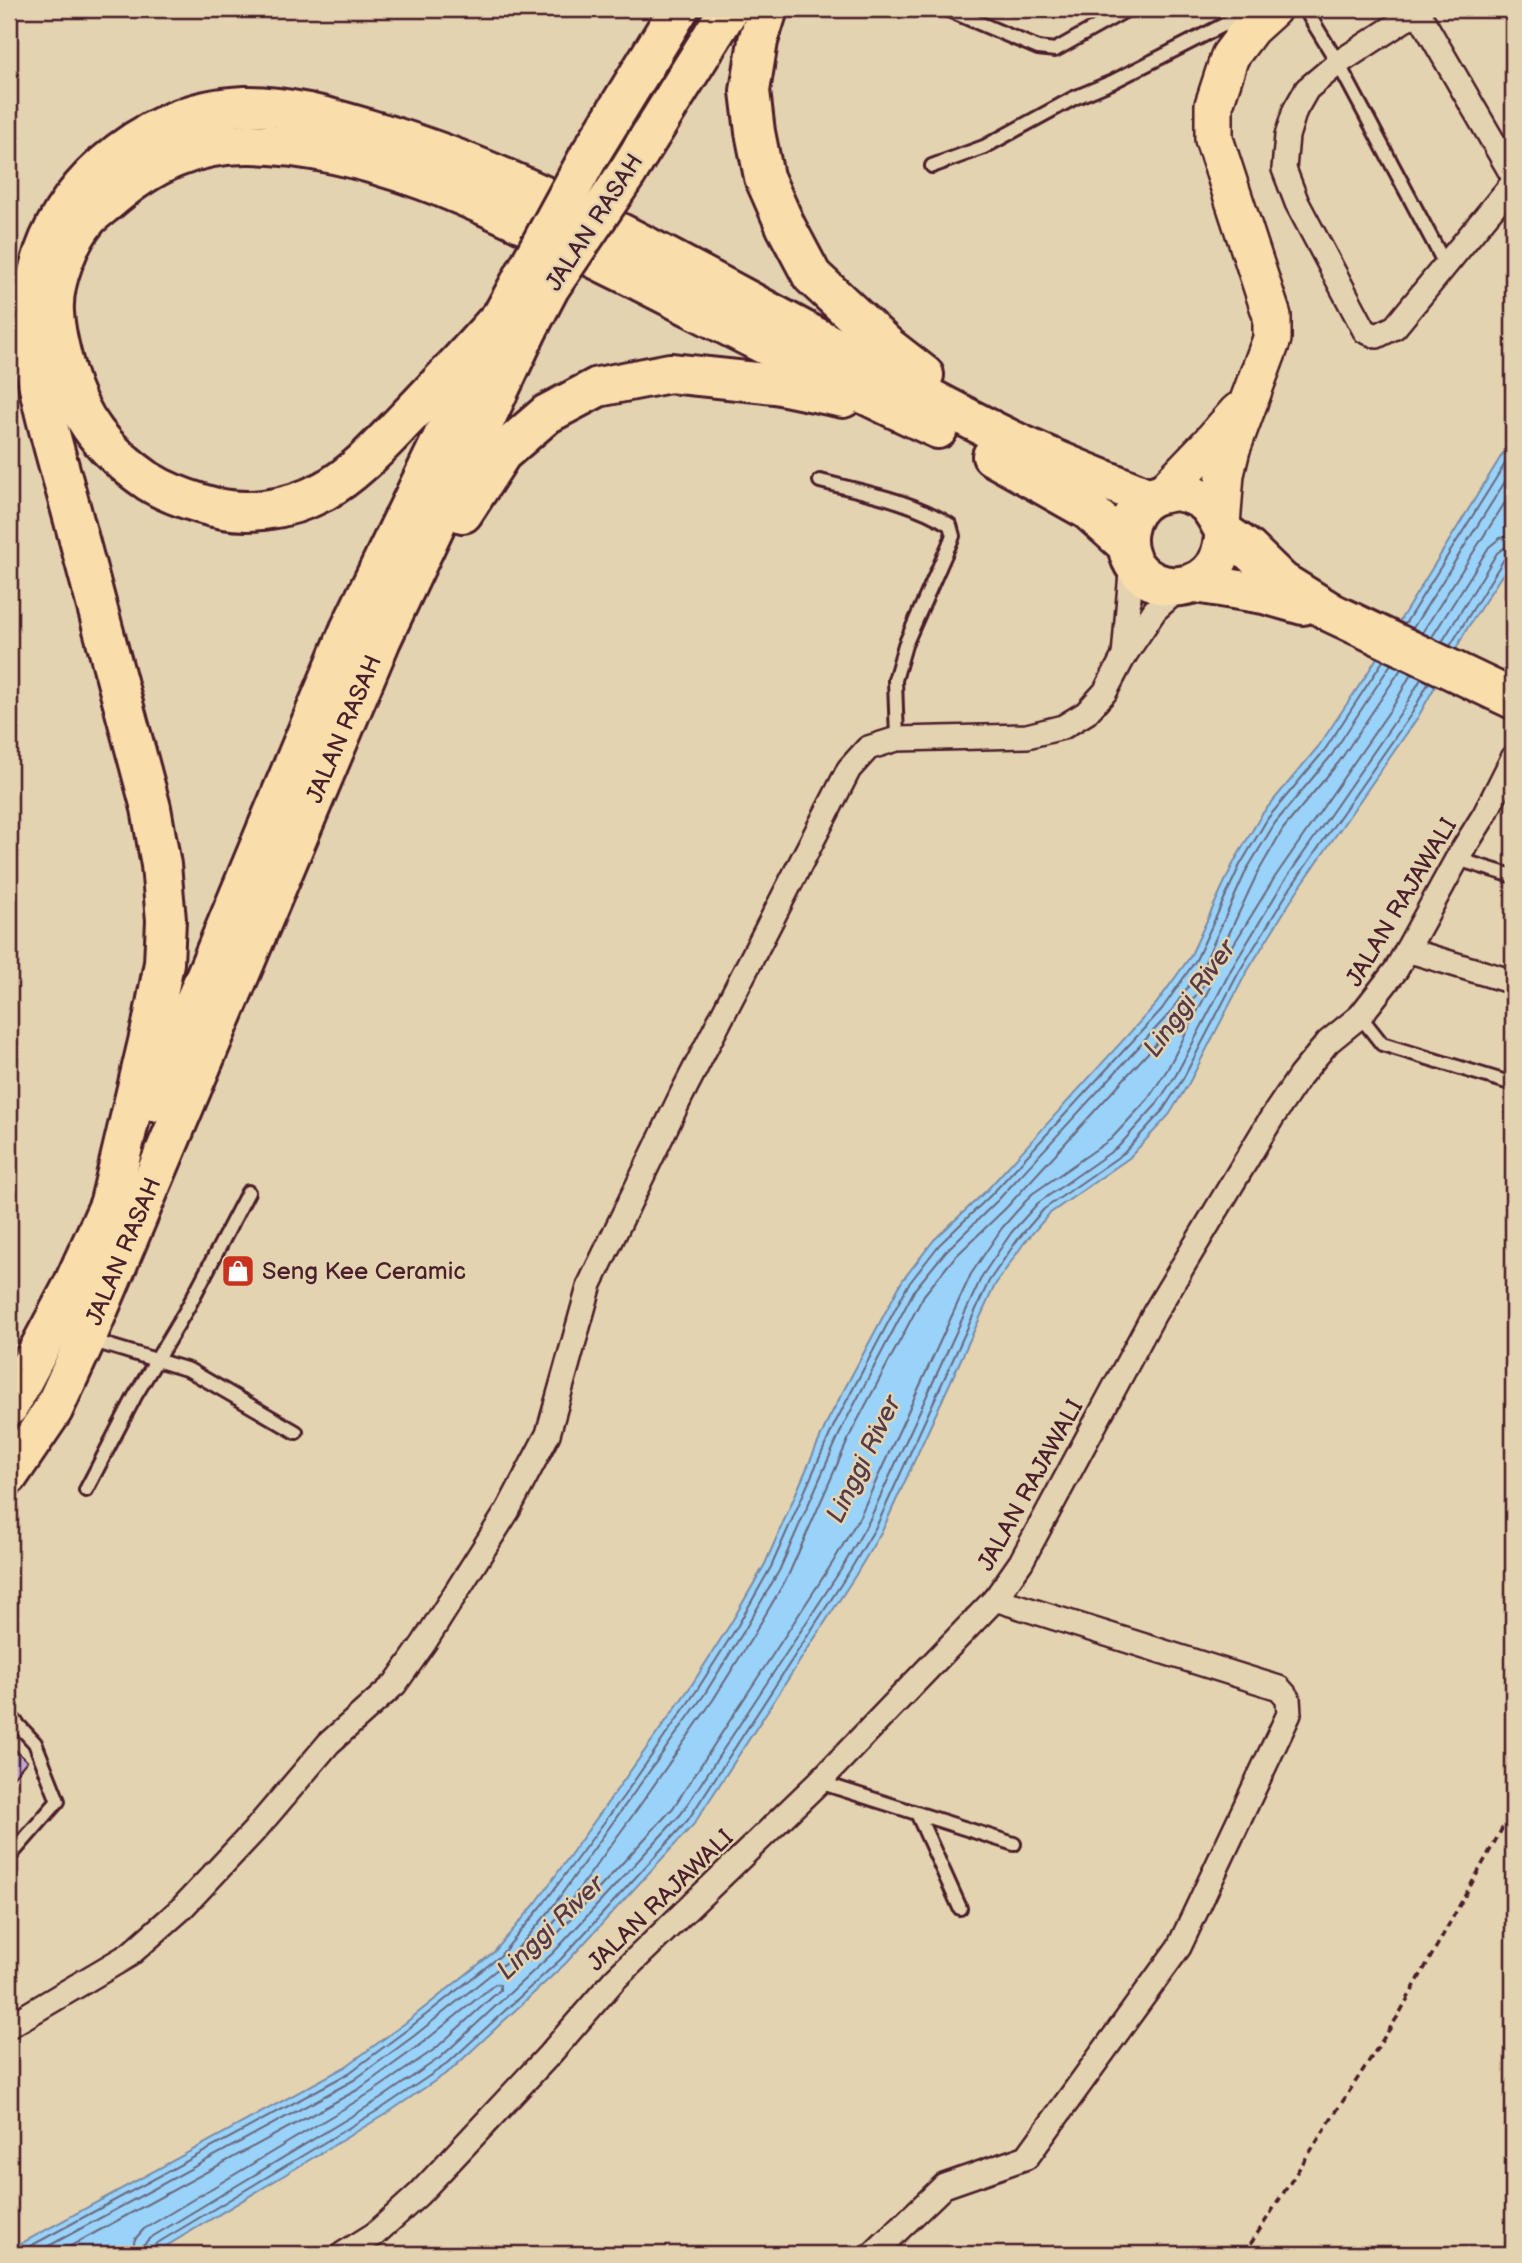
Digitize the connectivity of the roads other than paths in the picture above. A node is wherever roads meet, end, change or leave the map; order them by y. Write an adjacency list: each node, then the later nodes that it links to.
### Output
1 (679, 9): 15 (highway, JALAN RASAH, bridge)
2 (729, 9): 15 (highway, JALAN RASAH, bridge)
3 (768, 9): 18 (highway)
4 (946, 9): 5 (lane)
5 (1128, 9)
6 (1255, 9): 11 (lane)
7 (1272, 9): 16 (main road)
8 (1305, 9): 10 (lane)
9 (1419, 10): 10 (street); 12 (street)
10 (1338, 63): 14 (lane); 14 (street)
11 (932, 166)
12 (1513, 176)
13 (1513, 183): 14 (street)
14 (1445, 264)
15 (516, 321): 17 (highway); 25 (highway, JALAN RASAH); 37 (highway, JALAN RASAH)
16 (1248, 401): 20 (main road); 21 (main road)
17 (890, 407): 22 (highway); 25 (highway)
18 (1000, 435): 20 (highway); 37 (highway)
19 (820, 481): 28 (lane)
20 (1156, 495): 21 (highway); 22 (highway)
21 (1223, 529): 23 (highway); 24 (highway)
22 (1129, 552): 23 (highway); 26 (street)
23 (1188, 585): 24 (highway); 26 (street)
24 (1332, 614): 27 (highway)
25 (381, 640): 38 (highway, JALAN RASAH)
26 (1124, 656): 28 (street)
27 (1512, 699)
28 (897, 739): 51 (street)
29 (1511, 768): 30 (street, JALAN RAJAWALI)
30 (1457, 859): 31 (lane); 32 (street, JALAN RAJAWALI)
31 (1513, 876)
32 (1407, 950): 33 (street); 34 (street, JALAN RAJAWALI)
33 (1513, 982)
34 (1360, 1016): 35 (lane); 44 (street, JALAN RAJAWALI)
35 (1513, 1084)
36 (248, 1192): 39 (lane)
37 (109, 1206): 40 (highway, JALAN RASAH)
38 (86, 1339): 39 (lane); 42 (highway, JALAN RASAH)
39 (156, 1359): 41 (lane); 43 (lane)
40 (9, 1406)
41 (296, 1432)
42 (9, 1475)
43 (86, 1490)
44 (995, 1599): 46 (street, JALAN RAJAWALI); 53 (street)
45 (9, 1715): 49 (lane)
46 (819, 1782): 47 (lane); 52 (street, JALAN RAJAWALI)
47 (917, 1813): 48 (lane); 50 (lane)
48 (1014, 1844)
49 (9, 1857)
50 (960, 1908)
51 (9, 2026)
52 (342, 2254)
53 (873, 2254)

